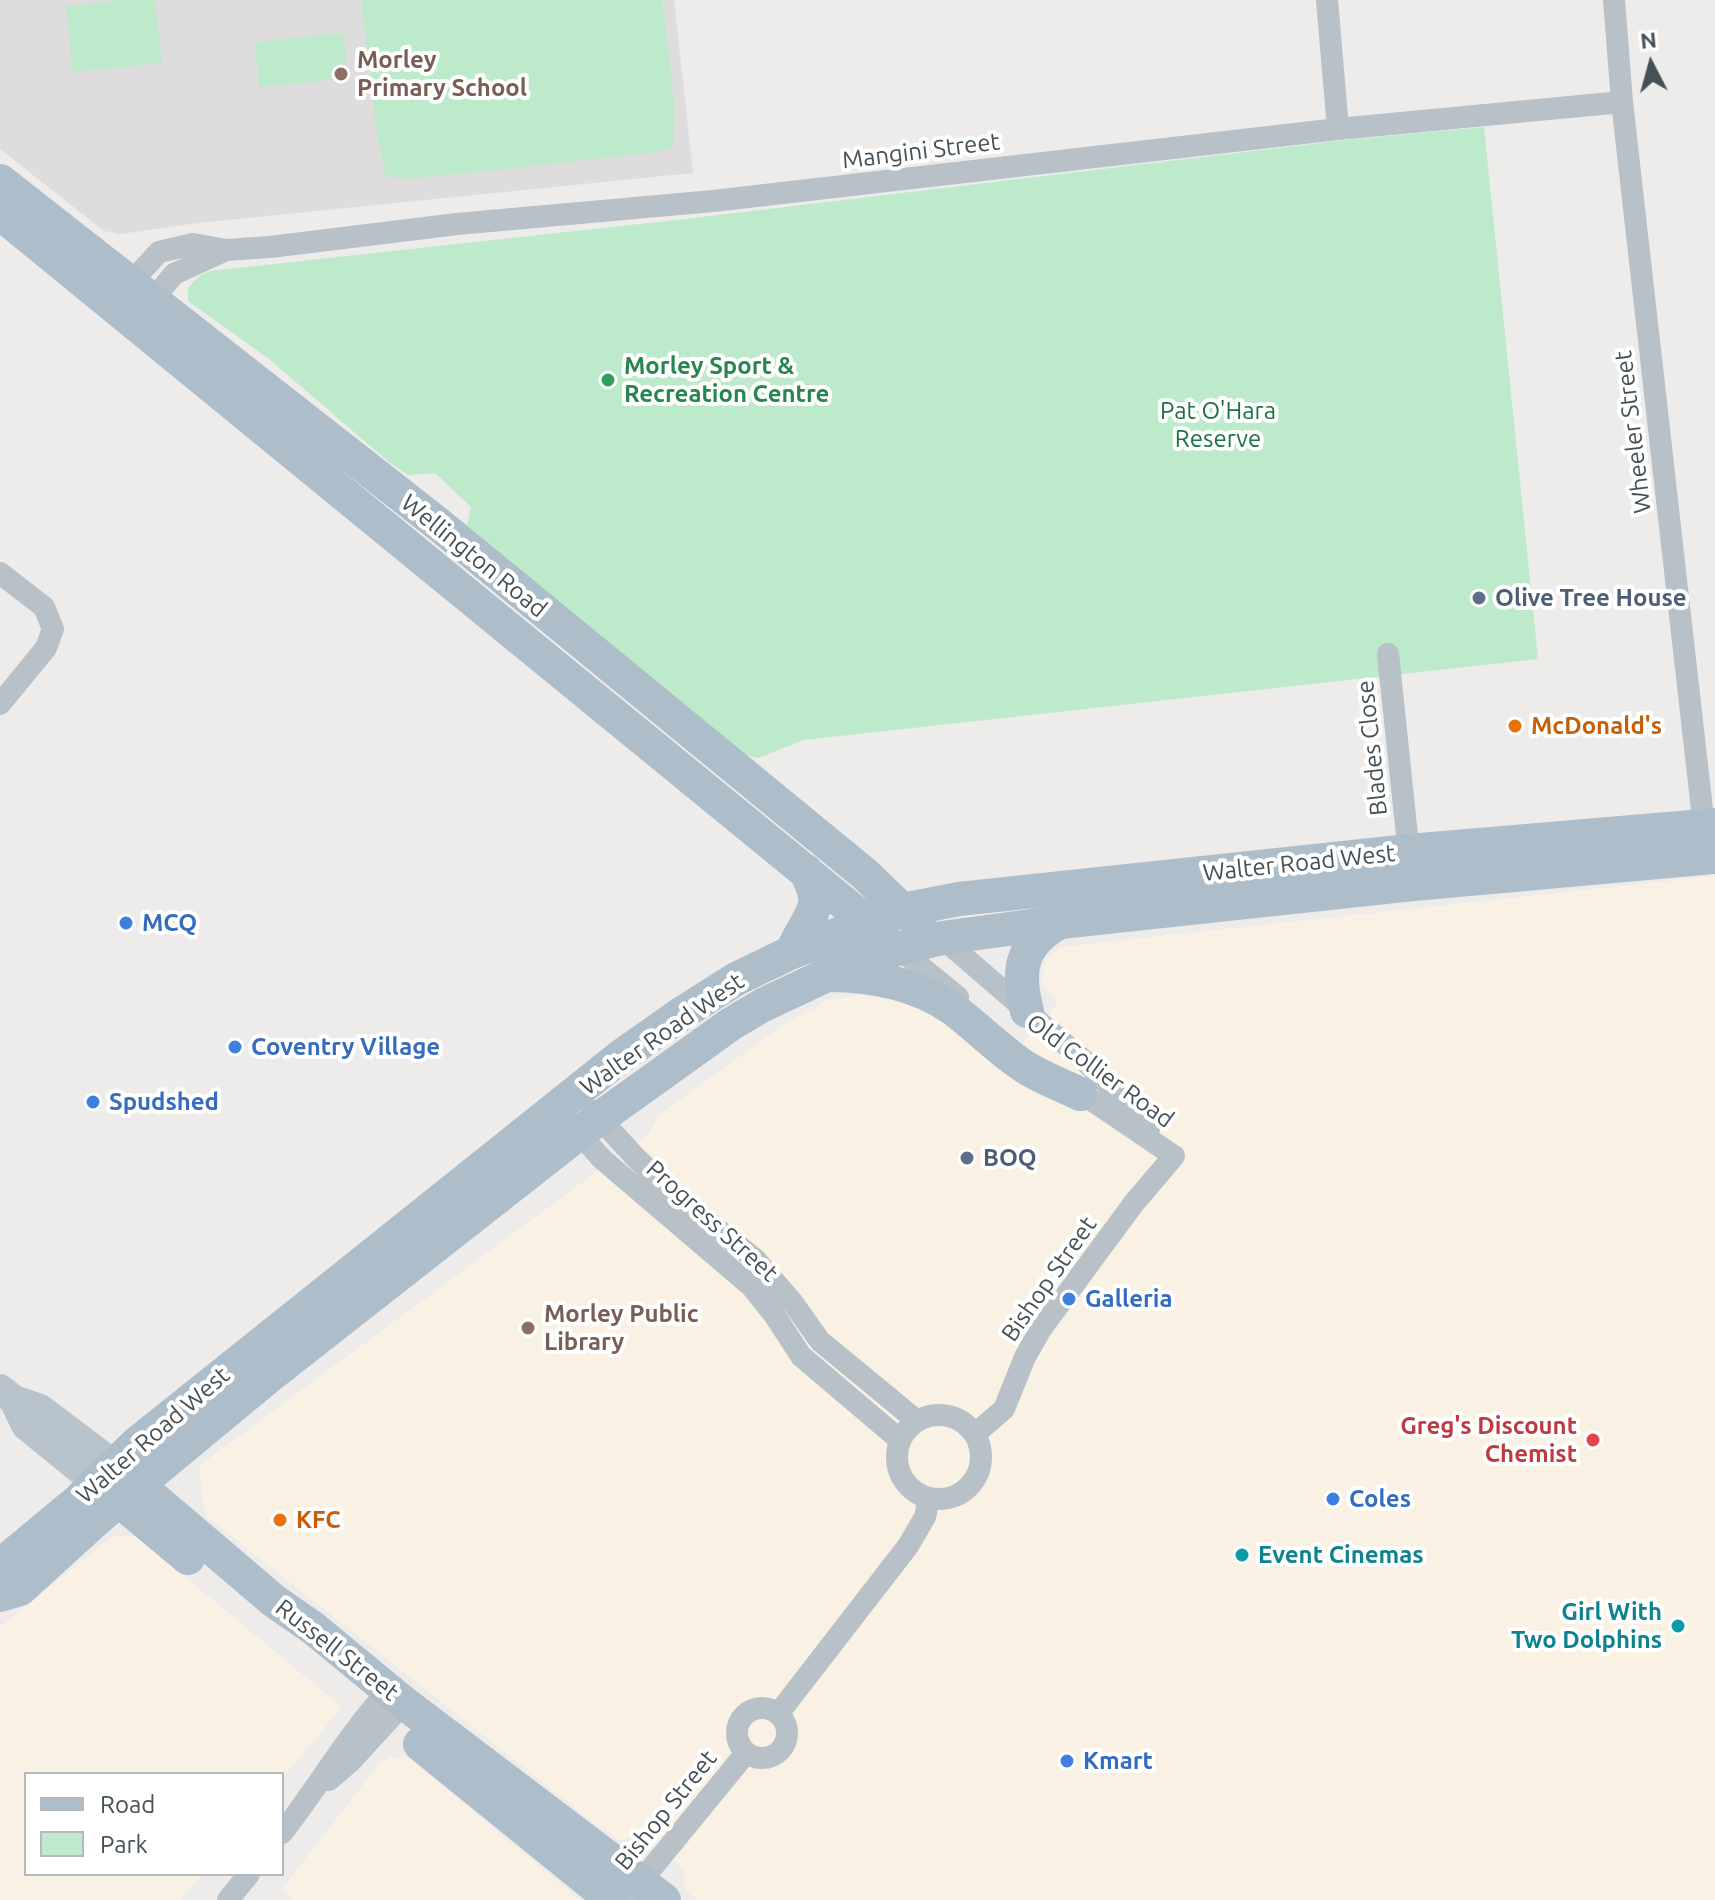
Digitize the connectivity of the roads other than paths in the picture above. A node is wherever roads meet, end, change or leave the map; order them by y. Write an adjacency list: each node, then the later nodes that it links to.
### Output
1 (1327, 0): 4 (street)
2 (1614, 0): 3 (street, Wheeler Street)
3 (1622, 102): 4 (street, Mangini Street); 11 (street, Wheeler Street)
4 (1338, 129): 7 (street, Mangini Street)
5 (0, 181): 7 (main road, Wellington Road)
6 (0, 213): 7 (main road, Wellington Road)
7 (132, 302): 13 (main road, Wellington Road); 14 (main road, Wellington Road)
8 (0, 573): 10 (street)
9 (1388, 654): 12 (street, Blades Close)
10 (0, 704)
11 (1710, 841): 12 (main road, Walter Road West)
12 (1411, 868): 14 (main road, Walter Road West); 15 (main road, Walter Road West)
13 (806, 871): 16 (main road, Wellington Road); 19 (main road)
14 (902, 910): 16 (main road, Walter Road West); 17 (main road, Wellington Road)
15 (1060, 922): 17 (main road, Walter Road West); 21 (main road)
16 (870, 924): 18 (main road, Wellington Road); 19 (main road, Walter Road West)
17 (942, 938): 18 (main road, Walter Road West); 21 (street, Old Collier Road)
18 (898, 948): 20 (main road, Walter Road West); 22 (street, Old Collier Road)
19 (792, 952): 23 (main road, Walter Road West)
20 (826, 975): 22 (main road); 23 (main road, Walter Road West)
21 (1027, 1011): 24 (street, Old Collier Road)
22 (1080, 1094): 24 (street, Old Collier Road)
23 (578, 1113): 26 (street, Progress Street); 28 (street, Progress Street); 29 (main road, Walter Road West)
24 (1174, 1156): 27 (street, Bishop Street)
25 (7, 1394): 29 (street, Russell Street)
26 (917, 1421): 27 (street); 28 (street)
27 (975, 1434): 30 (street)
28 (900, 1440): 30 (street)
29 (117, 1483): 31 (main road, Walter Road West); 32 (main road, Walter Road West); 33 (main road, Russell Street)
30 (929, 1498): 34 (street)
31 (0, 1566)
32 (0, 1595)
33 (389, 1705): 36 (street); 38 (main road, Russell Street); 40 (main road, Russell Street)
34 (778, 1714): 35 (street); 35 (street)
35 (746, 1753): 38 (street, Bishop Street)
36 (284, 1830)
37 (247, 1876): 39 (street)
38 (643, 1894)
39 (228, 1900)
40 (612, 1900)

